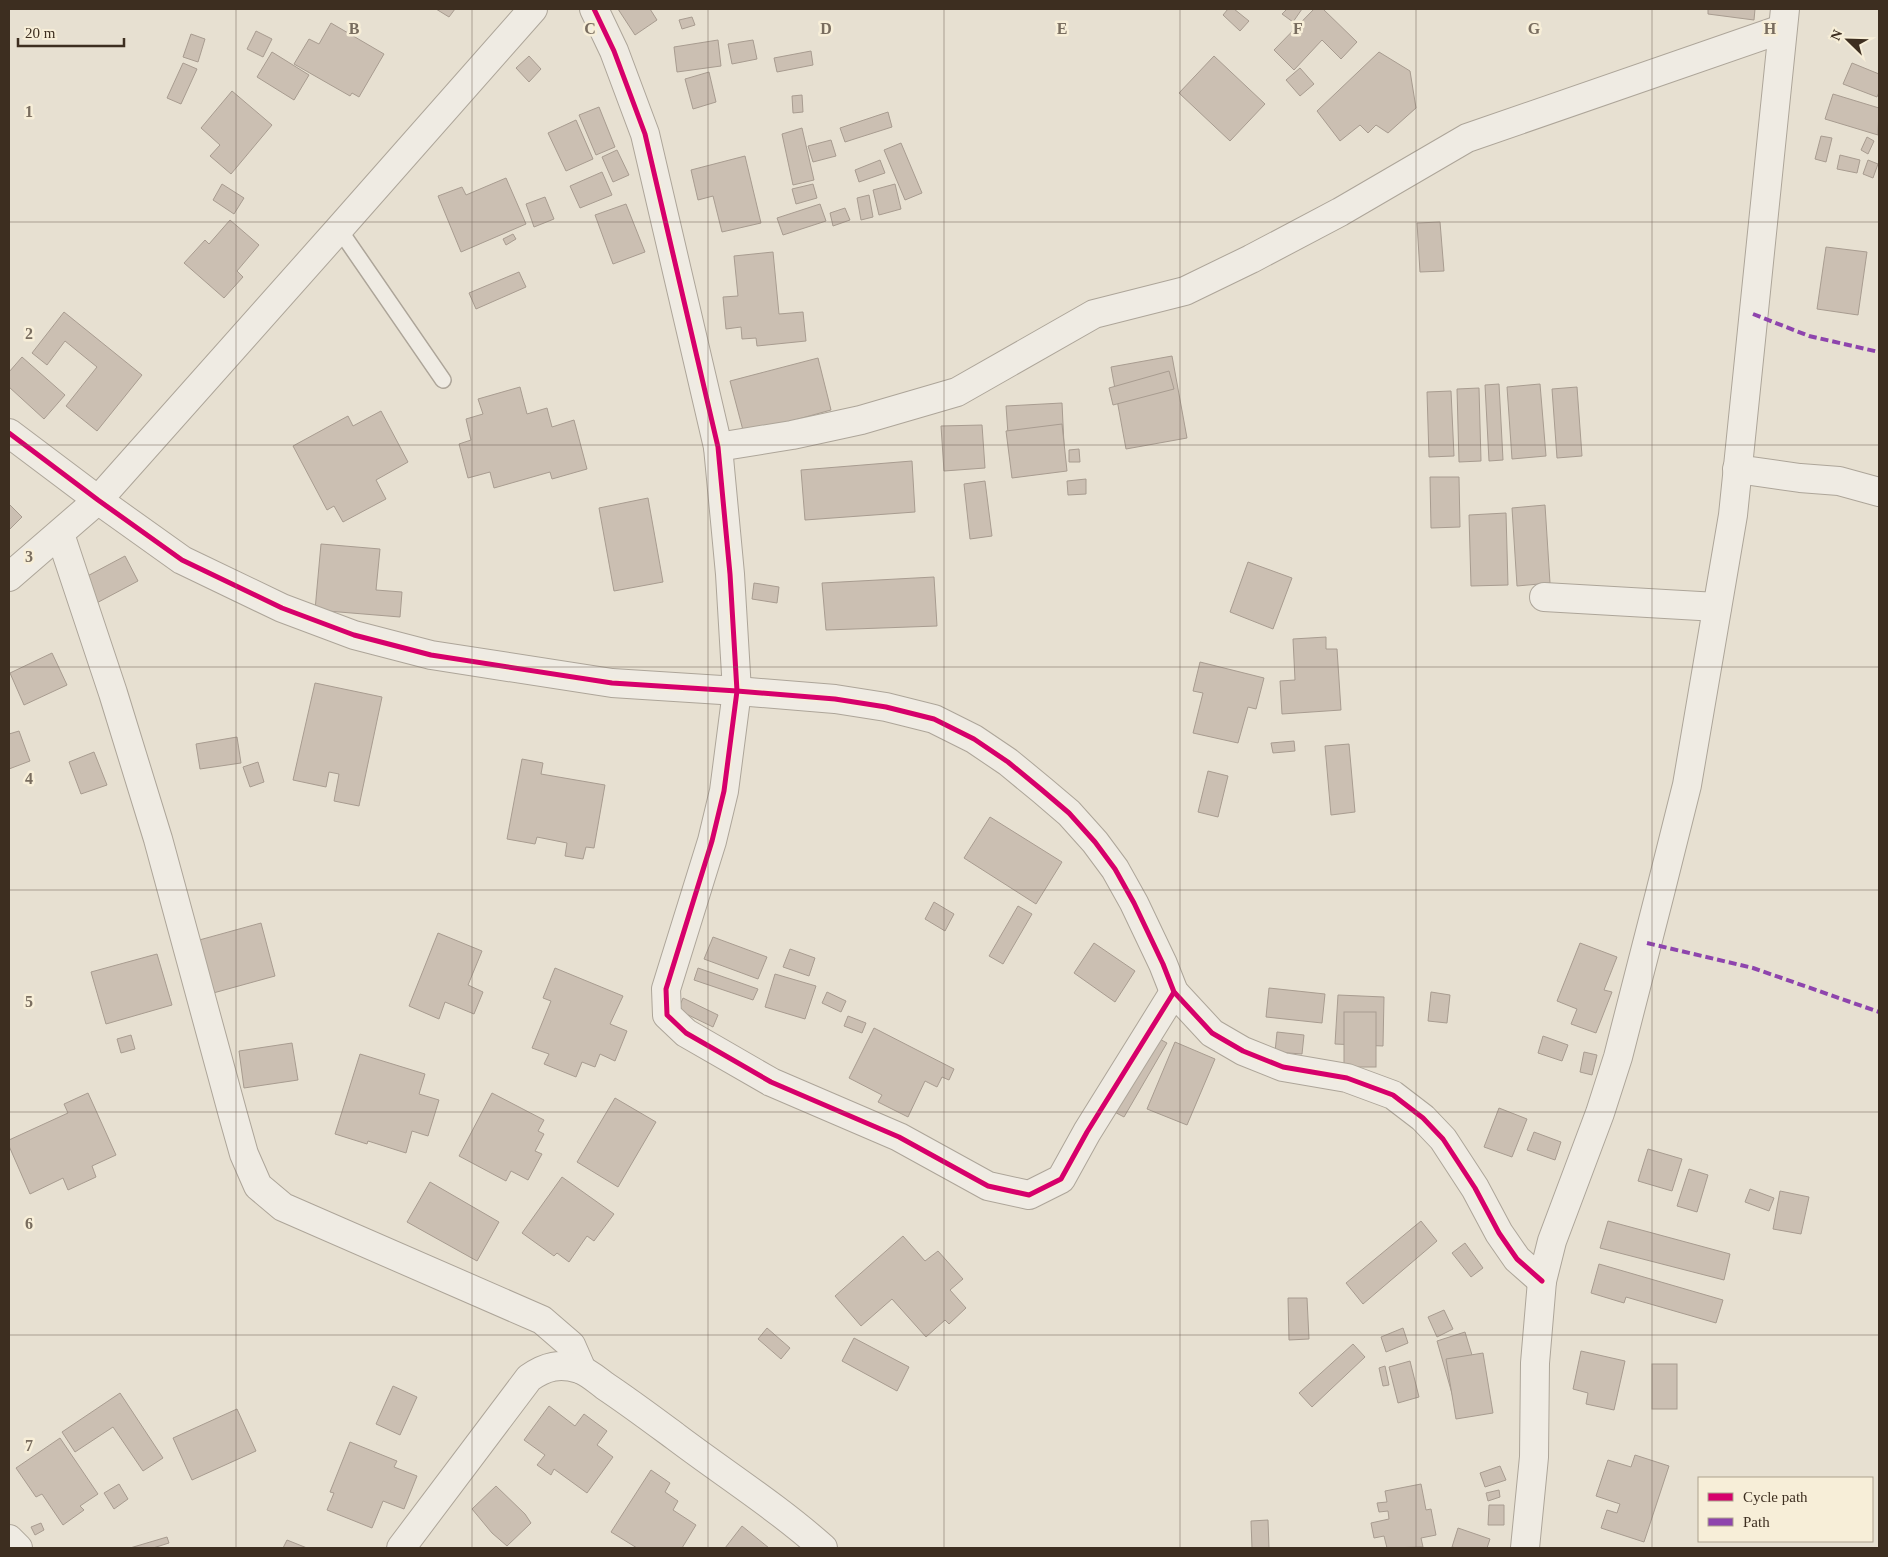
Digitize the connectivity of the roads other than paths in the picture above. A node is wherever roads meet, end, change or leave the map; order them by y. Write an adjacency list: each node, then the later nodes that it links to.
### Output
1 (533, 9): 4 (street)
2 (594, 9): 7 (street)
3 (1783, 19): 7 (street); 8 (street)
4 (340, 229): 5 (lane); 10 (street)
5 (443, 380)
6 (9, 433): 10 (street)
7 (718, 447): 15 (street)
8 (1737, 469): 9 (street); 14 (street)
9 (1879, 492)
10 (98, 500): 11 (street); 15 (street)
11 (60, 534): 12 (street); 18 (street)
12 (9, 577)
13 (1544, 597): 14 (street)
14 (1717, 607): 17 (street)
15 (737, 691): 16 (street); 16 (street)
16 (1174, 992): 17 (street)
17 (1542, 1281): 23 (street)
18 (582, 1370): 21 (street); 22 (street)
19 (9, 1539): 20 (street)
20 (18, 1548)
21 (401, 1548)
22 (823, 1548)
23 (1525, 1548)

